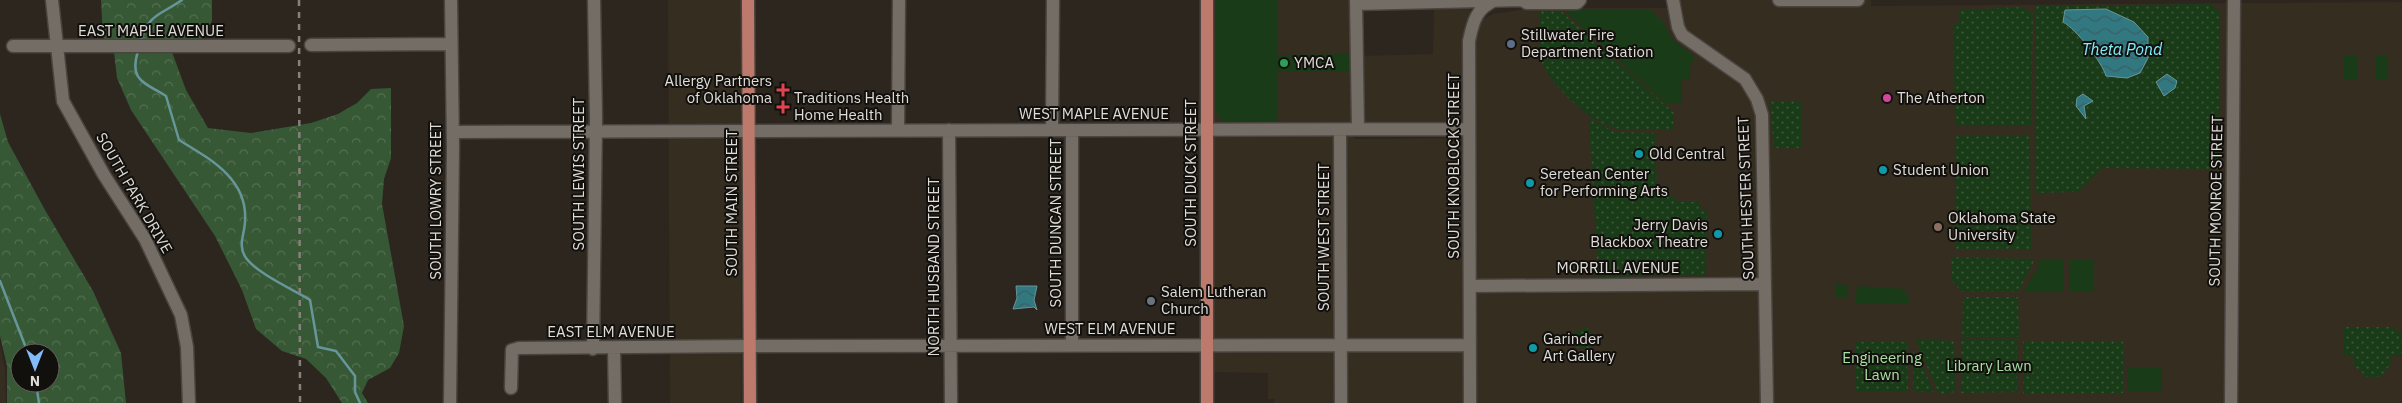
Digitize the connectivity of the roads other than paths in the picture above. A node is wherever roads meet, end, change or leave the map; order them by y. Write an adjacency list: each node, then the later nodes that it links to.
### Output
1 (52, 0): 21 (street, SOUTH PARK DRIVE)
2 (450, 0): 17 (street, SOUTH LOWRY STREET)
3 (594, 0): 32 (street, SOUTH LEWIS STREET)
4 (748, 0): 23 (main road, SOUTH MAIN STREET)
5 (899, 0): 24 (street)
6 (1053, 0): 26 (street, SOUTH DUNCAN STREET)
7 (1207, 0): 28 (main road, SOUTH DUCK STREET)
8 (1496, 0): 9 (street); 16 (street); 22 (street, SOUTH KNOBLOCK STREET)
9 (1511, 0): 10 (street)
10 (1522, 0): 11 (street)
11 (1580, 0)
12 (1673, 0): 33 (street, SOUTH HESTER STREET)
13 (1779, 0): 14 (street)
14 (1858, 0)
15 (2234, 0): 53 (street, SOUTH MONROE STREET)
16 (1356, 2): 30 (street)
17 (451, 44): 18 (street); 31 (street, SOUTH LOWRY STREET)
18 (311, 45)
19 (13, 46): 21 (street, EAST MAPLE AVENUE)
20 (289, 46): 21 (street, EAST MAPLE AVENUE)
21 (56, 47): 44 (street, SOUTH PARK DRIVE)
22 (1469, 129): 30 (street, WEST MAPLE AVENUE); 34 (street, SOUTH KNOBLOCK STREET)
23 (748, 130): 24 (street, WEST MAPLE AVENUE); 32 (street); 40 (main road, SOUTH MAIN STREET)
24 (898, 130): 25 (street, WEST MAPLE AVENUE)
25 (949, 130): 26 (street, WEST MAPLE AVENUE); 35 (street, NORTH HUSBAND STREET)
26 (1052, 130): 27 (street, WEST MAPLE AVENUE)
27 (1072, 130): 28 (street, WEST MAPLE AVENUE); 36 (street, SOUTH DUNCAN STREET)
28 (1207, 130): 29 (street, WEST MAPLE AVENUE); 37 (main road, SOUTH DUCK STREET)
29 (1340, 130): 30 (street, WEST MAPLE AVENUE); 38 (street, SOUTH WEST STREET)
30 (1358, 130)
31 (453, 132): 32 (street); 45 (street, SOUTH LOWRY STREET)
32 (596, 132): 41 (street, SOUTH LEWIS STREET)
33 (1765, 284): 34 (street, MORRILL AVENUE); 52 (street, SOUTH HESTER STREET)
34 (1470, 286): 39 (street, SOUTH KNOBLOCK STREET)
35 (950, 345): 36 (street, WEST ELM AVENUE); 40 (street, WEST ELM AVENUE); 48 (street, NORTH HUSBAND STREET)
36 (1072, 345): 37 (street, WEST ELM AVENUE)
37 (1208, 345): 38 (street, WEST ELM AVENUE); 49 (main road, SOUTH DUCK STREET)
38 (1341, 345): 39 (street, WEST ELM AVENUE); 50 (street, SOUTH WEST STREET)
39 (1470, 345): 51 (street, SOUTH KNOBLOCK STREET)
40 (749, 346): 42 (street, EAST ELM AVENUE); 47 (main road, SOUTH MAIN STREET)
41 (593, 348): 42 (street, EAST ELM AVENUE); 43 (street, EAST ELM AVENUE)
42 (614, 348): 46 (street)
43 (510, 388)
44 (190, 403)
45 (450, 403)
46 (615, 403)
47 (750, 403)
48 (951, 403)
49 (1206, 403)
50 (1341, 403)
51 (1470, 403)
52 (1767, 403)
53 (2231, 403)

